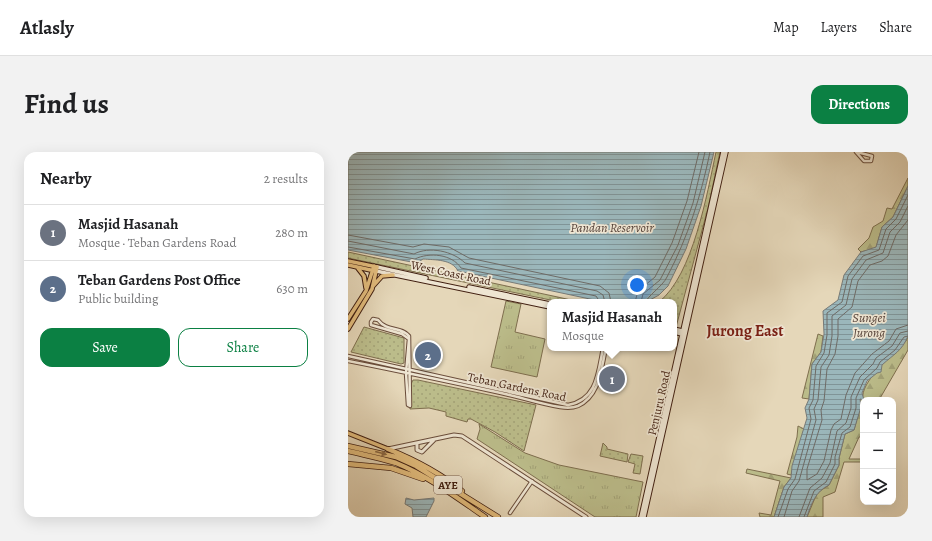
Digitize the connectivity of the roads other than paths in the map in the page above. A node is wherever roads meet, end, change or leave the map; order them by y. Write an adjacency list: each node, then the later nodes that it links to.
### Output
1 (723, 152): 16 (main road, Penjuru Road)
2 (726, 152): 16 (main road, Penjuru Road)
3 (856, 152): 3 (street)
4 (348, 261): 7 (main road, West Coast Road)
5 (348, 265): 6 (main road, West Coast Road)
6 (355, 266): 7 (main road, West Coast Road); 10 (main road)
7 (375, 269): 8 (main road, West Coast Road); 9 (main road); 10 (main road); 11 (main road, West Coast Road)
8 (393, 275): 9 (main road); 12 (main road, West Coast Road)
9 (372, 289): 14 (main road)
10 (366, 291): 13 (main road)
11 (547, 304)
12 (547, 304)
13 (348, 319)
14 (348, 329)
15 (677, 332): 16 (main road)
16 (683, 333): 26 (main road, Penjuru Road)
17 (604, 351): 20 (street, Teban Gardens Road)
18 (348, 356): 20 (street, Teban Gardens Road)
19 (348, 361): 20 (street, Teban Gardens Road)
20 (408, 372): 20 (street); 20 (street)
21 (348, 433): 25 (main road)
22 (436, 439): 23 (street); 23 (street); 30 (street)
23 (417, 443): 25 (street)
24 (348, 446): 31 (highway, AYE, one-way to 31)
25 (388, 448): 31 (highway)
26 (657, 450): 36 (main road, Penjuru Road); 37 (main road, Penjuru Road)
27 (348, 451): 29 (highway, AYE)
28 (348, 464): 29 (highway)
29 (428, 479): 33 (highway, AYE)
30 (532, 481): 32 (street); 35 (street)
31 (479, 505): 34 (highway, AYE)
32 (510, 513)
33 (485, 517)
34 (498, 517)
35 (586, 517)
36 (641, 517)
37 (644, 517)

